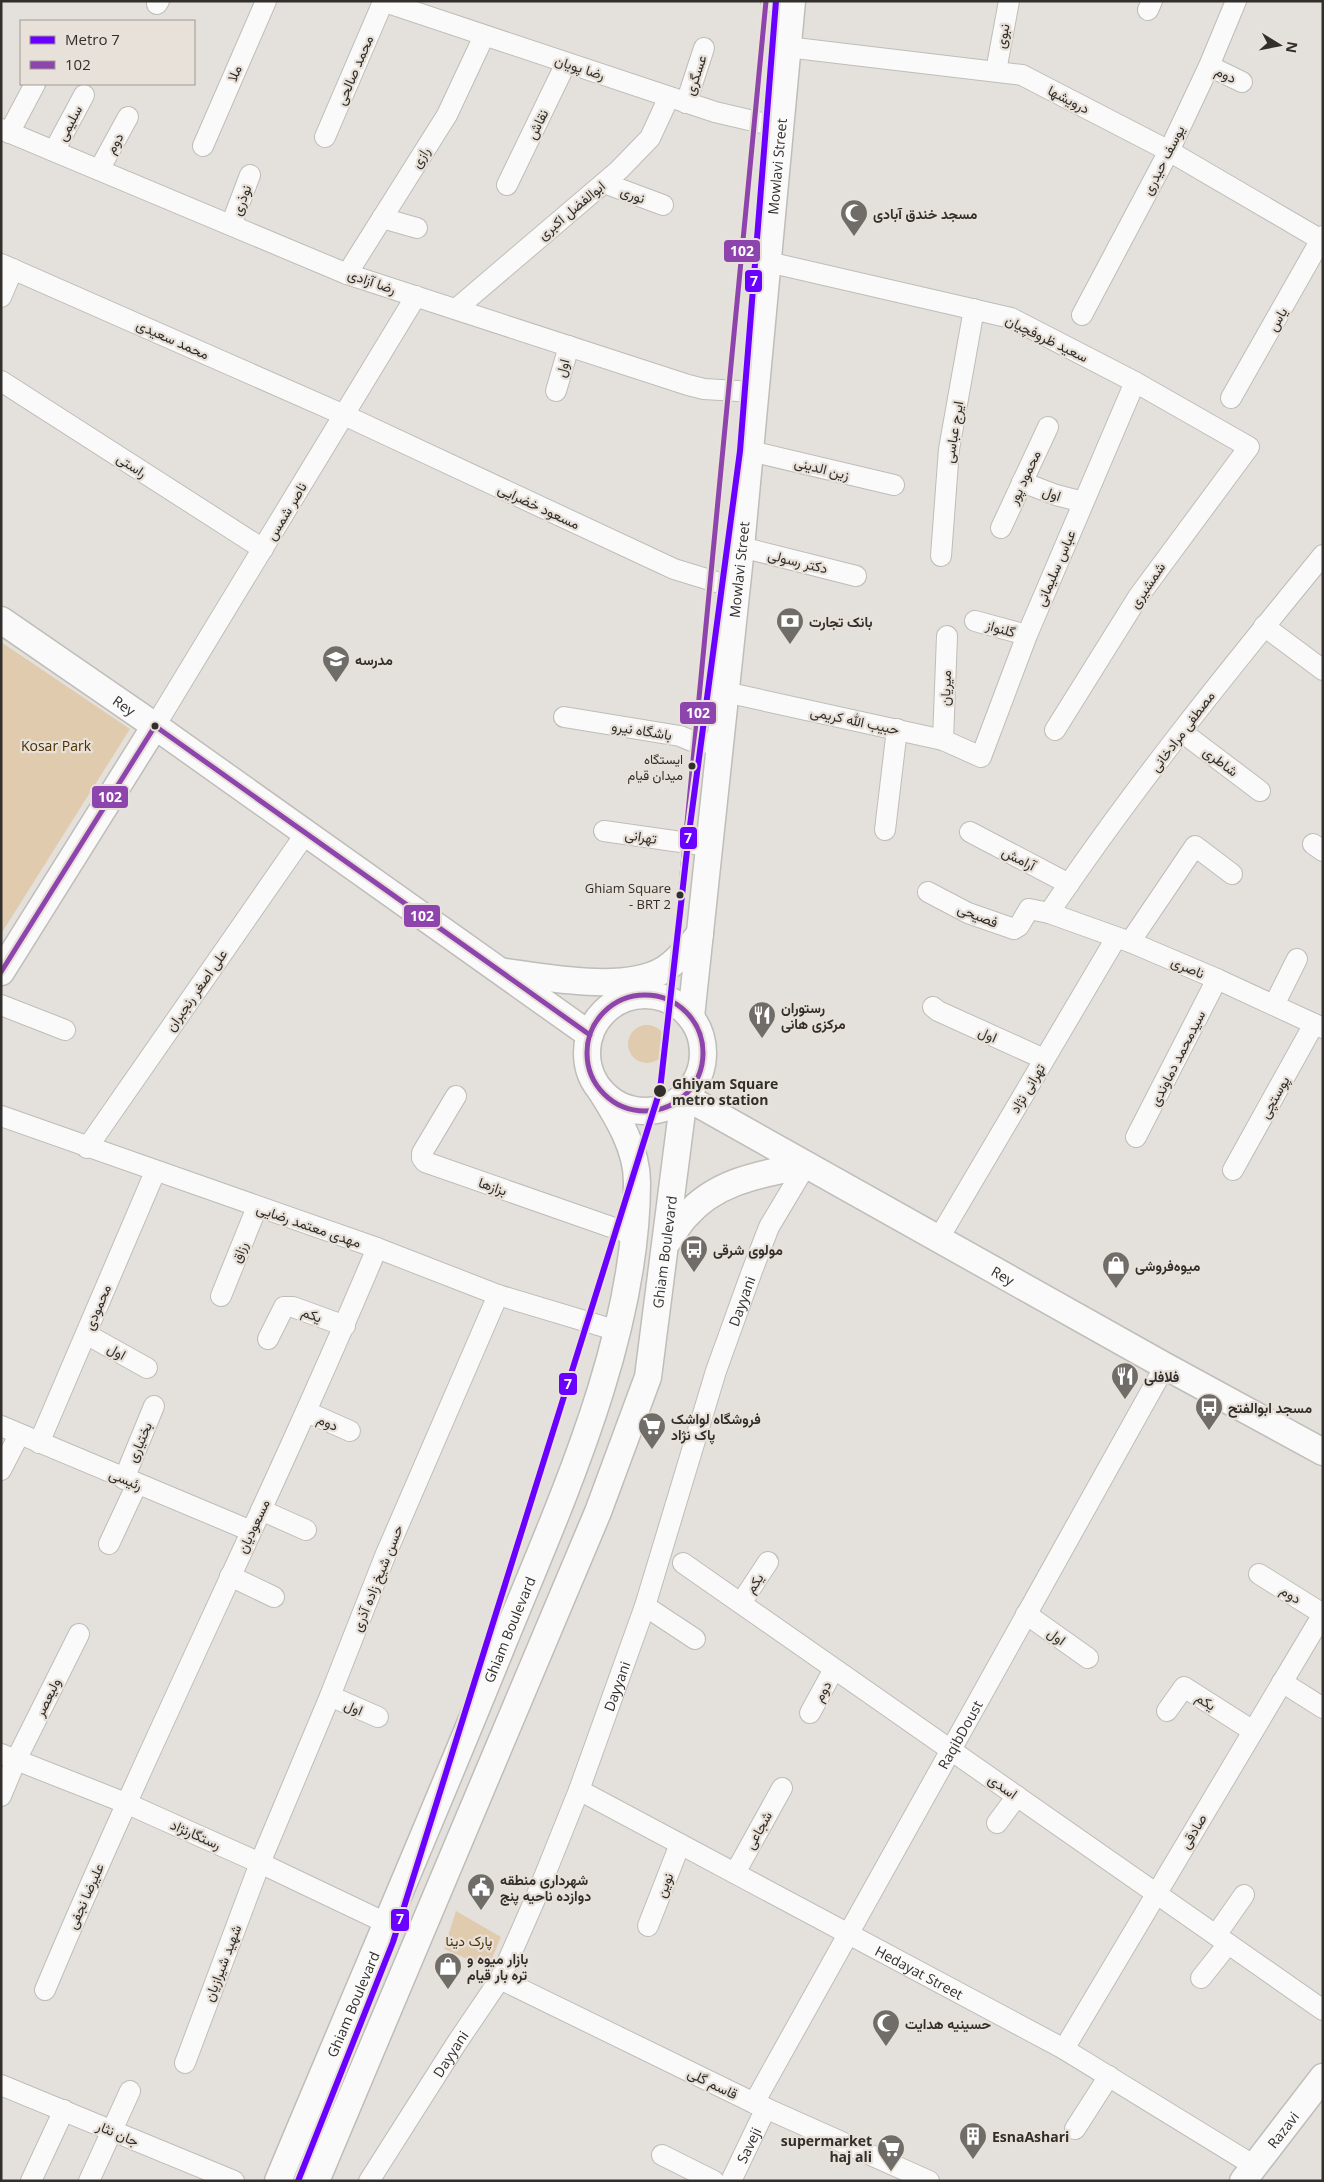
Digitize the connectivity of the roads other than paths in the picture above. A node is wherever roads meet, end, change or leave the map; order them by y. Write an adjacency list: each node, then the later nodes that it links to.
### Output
1 (266, 1): 20 (street, ملا)
2 (1009, 1): 11 (street, نبوی)
3 (1236, 1): 10 (street, یوسف حیدری)
4 (382, 2): 6 (street, رضا پویان); 19 (street, محمد صالحی)
5 (784, 4): 7 (main road, Mowlavi Street)
6 (484, 36): 9 (street, رضا پویان); 28 (street, رازی)
7 (787, 47): 11 (street, درویشها); 17 (main road, Mowlavi Street)
8 (704, 48): 15 (street, عسگری)
9 (566, 63): 15 (street, رضا پویان); 26 (street, نقاش)
10 (1209, 66): 12 (street, دوم); 22 (street, یوسف حیدری)
11 (996, 72): 22 (street, درویشها)
12 (1242, 82)
13 (34, 85): 18 (street)
14 (84, 95): 21 (street, سلیمی)
15 (677, 100): 17 (street, رضا پویان); 25 (street, ابوالفضل اکبری)
16 (128, 117): 23 (street, دوم)
17 (779, 126): 32 (main road, Mowlavi Street)
18 (5, 131): 21 (street, رضا آزادی)
19 (325, 137)
20 (203, 146)
21 (54, 151): 23 (street, رضا آزادی)
22 (1169, 151): 31 (street, درویشها); 39 (street, یوسف حیدری)
23 (99, 170): 29 (street, رضا آزادی)
24 (250, 175): 29 (street, نوذری)
25 (604, 182): 27 (street, نوری); 37 (street, ابوالفضل اکبری)
26 (507, 185)
27 (663, 205)
28 (382, 218): 30 (street); 34 (street, رازی)
29 (231, 225): 34 (street, رضا آزادی)
30 (417, 228)
31 (1322, 239): 45 (street, یاس)
32 (768, 262): 38 (street, سعید ظروفچیان); 44 (main road, Mowlavi Street)
33 (7, 266): 36 (street); 46 (street, محمد سعیدی)
34 (348, 274): 35 (street, رضا آزادی)
35 (416, 296): 37 (street, رضا آزادی); 46 (street, ناصر شمس)
36 (1, 297)
37 (456, 309): 40 (street, رضا آزادی)
38 (974, 309): 42 (street, سعید ظروفچیان); 57 (street, ایرج عباسی)
39 (1082, 315)
40 (568, 346): 43 (street, اول); 44 (street, رضا آزادی)
41 (1, 381): 55 (street, راستی)
42 (1135, 382): 48 (street, سعید ظروفچیان); 52 (street, عباس سلیمانی)
43 (556, 391)
44 (755, 392): 49 (main road, Mowlavi Street)
45 (1231, 398)
46 (344, 415): 55 (street, ناصر شمس); 59 (street, مسعود خضرایی)
47 (1048, 427): 50 (street, محمود پور)
48 (1249, 446): 70 (street, شمشیری)
49 (750, 451): 51 (street, زین الدینی); 54 (main road, Mowlavi Street)
50 (1022, 482): 52 (street, اول); 53 (street, محمود پور)
51 (894, 485)
52 (1083, 502): 63 (street, عباس سلیمانی)
53 (1001, 528)
54 (741, 547): 58 (street, دکتر رسولی); 59 (main road, Mowlavi Street)
55 (263, 549): 68 (street, ناصر شمس)
56 (1323, 555): 62 (street, مصطفی مرادخانی)
57 (941, 556)
58 (856, 576)
59 (736, 588): 66 (main road, Mowlavi Street)
60 (1, 620): 68 (main road, Rey)
61 (975, 620): 63 (street, گلنواز)
62 (1264, 626): 65 (street); 71 (street, مصطفی مرادخانی)
63 (1027, 635): 74 (street, عباس سلیمانی)
64 (947, 636): 72 (street, میریان)
65 (1323, 670)
66 (725, 692): 69 (street, حبیب الله کریمی); 73 (main road, Mowlavi Street)
67 (564, 717): 73 (street, باشگاه نیرو)
68 (155, 726): 79 (main road, Rey); 89 (main road)
69 (896, 729): 72 (street, حبیب الله کریمی); 76 (street)
70 (1055, 730)
71 (1182, 732): 75 (street, شاطری); 82 (street, مصطفی مرادخانی)
72 (943, 740): 74 (street, حبیب الله کریمی)
73 (720, 744): 80 (main road, Mowlavi Street)
74 (981, 757)
75 (1260, 791)
76 (885, 830)
77 (604, 831): 80 (street, تهرانی)
78 (970, 832): 82 (street, آرامش)
79 (306, 833): 88 (main road, Rey); 104 (street, علی اصغر رنجبران)
80 (709, 846): 85 (main road, Mowlavi Street)
81 (1232, 874): 86 (street, تهرانی نژاد)
82 (1069, 884): 84 (street, مصطفی مرادخانی)
83 (928, 892): 84 (street, فصیحی)
84 (1049, 913): 86 (street, ناصری)
85 (700, 934): 88 (main road); 94 (main road, Mowlavi Street)
86 (1123, 940): 90 (street, ناصری); 98 (street, تهرانی نژاد)
87 (1297, 958): 92 (street)
88 (500, 971): 97 (main road, Rey)
89 (1, 972)
90 (1218, 979): 92 (street, ناصری); 103 (street, سیدمحمد دماوندی)
91 (1, 1005): 96 (street)
92 (1274, 1005): 95 (street, ناصری)
93 (933, 1007): 98 (street, اول)
94 (691, 1017): 97 (main road); 101 (main road)
95 (1319, 1026): 106 (street, پوستچی)
96 (65, 1030)
97 (590, 1035): 99 (main road)
98 (1044, 1059): 110 (street, تهرانی نژاد)
99 (601, 1091): 101 (main road); 109 (main road, Ghiam Boulevard)
100 (456, 1096): 109 (street, بزازها)
101 (684, 1096): 105 (main road, Rey); 111 (main road, Ghiam Boulevard)
102 (1, 1116): 104 (street, مهدی معتمد رضایی)
103 (1136, 1137)
104 (87, 1148): 107 (street, مهدی معتمد رضایی)
105 (806, 1165): 110 (main road, Rey); 111 (main road); 140 (street, Dayyani)
106 (1233, 1170)
107 (156, 1172): 108 (street, مهدی معتمد رضایی); 117 (street, محمودی)
108 (257, 1207): 112 (street, مهدی معتمد رضایی); 114 (street, رزاق)
109 (634, 1235): 111 (main road); 116 (main road, Ghiam Boulevard)
110 (939, 1238): 119 (main road, Rey)
111 (666, 1244): 192 (main road, Ghiam Boulevard)
112 (377, 1248): 113 (street, مهدی معتمد رضایی); 115 (street, مسعودیان)
113 (498, 1295): 116 (street, مهدی معتمد رضایی); 148 (street, حسن شیخ زاده آذری)
114 (221, 1296)
115 (345, 1326): 118 (street, یکم); 122 (street, مسعودیان)
116 (618, 1331): 167 (main road, Ghiam Boulevard)
117 (86, 1334): 120 (street, اول); 126 (street, محمودی)
118 (268, 1339)
119 (1165, 1366): 127 (main road, Rey); 141 (street, RaqibDoust)
120 (148, 1368)
121 (154, 1406): 129 (street, بختیاری)
122 (307, 1412): 124 (street, دوم); 130 (street, مسعودیان)
123 (1, 1426): 125 (street, رئیسی)
124 (350, 1431)
125 (19, 1435): 126 (street, رئیسی); 128 (street)
126 (39, 1443): 129 (street, رئیسی)
127 (1319, 1454)
128 (1, 1470)
129 (131, 1481): 132 (street, رئیسی); 133 (street, بختیاری)
130 (261, 1510): 131 (street); 132 (street, مسعودیان)
131 (306, 1530)
132 (251, 1531): 137 (street, مسعودیان)
133 (109, 1544)
134 (768, 1562): 139 (street, یکم)
135 (683, 1563): 139 (street, اسدی)
136 (1259, 1574): 142 (street, دوم)
137 (230, 1576): 138 (street); 160 (street, مسعودیان)
138 (274, 1597)
139 (741, 1603): 146 (street, اسدی)
140 (645, 1606): 144 (street); 157 (street, Dayyani)
141 (1026, 1614): 145 (street, اول); 154 (street, RaqibDoust)
142 (1323, 1614): 147 (street, صادقی)
143 (79, 1634): 155 (street, ولیعصر)
144 (696, 1639)
145 (1088, 1658)
146 (834, 1669): 151 (street, دوم); 154 (street, اسدی)
147 (1282, 1682): 149 (street); 153 (street, صادقی)
148 (330, 1696): 152 (street, اول); 163 (street, حسن شیخ زاده آذری)
149 (1323, 1708)
150 (1167, 1711): 153 (street, یکم)
151 (810, 1713)
152 (378, 1717)
153 (1254, 1730): 165 (street, صادقی)
154 (950, 1750): 159 (street, اسدی); 169 (street, RaqibDoust)
155 (9, 1757): 158 (street, ولیعصر); 160 (street, رستگارنژاد)
156 (782, 1788): 164 (street, شجاعی)
157 (579, 1790): 162 (street, Hedayat Street); 172 (street, Dayyani)
158 (1, 1796)
159 (1016, 1796): 161 (street); 165 (street, اسدی)
160 (128, 1804): 163 (street, رستگارنژاد); 173 (street, علیرضا نجفی)
161 (997, 1823)
162 (680, 1844): 164 (street, Hedayat Street); 168 (street, نوین)
163 (260, 1863): 167 (street, رستگارنژاد); 176 (street, شهید شیرازیان)
164 (735, 1873): 169 (street, Hedayat Street)
165 (1156, 1894): 170 (street, اسدی); 175 (street, صادقی)
166 (1244, 1896): 170 (street)
167 (386, 1923): 191 (main road, Ghiam Boulevard)
168 (648, 1926)
169 (848, 1933): 175 (street, Hedayat Street); 181 (street, RaqibDoust)
170 (1222, 1939): 171 (street); 174 (street, اسدی)
171 (1201, 1978)
172 (500, 1979): 181 (street, قاسم گلی); 193 (street, Dayyani)
173 (45, 1990)
174 (1323, 2010)
175 (1064, 2049): 177 (street, Hedayat Street)
176 (184, 2063)
177 (1109, 2076): 183 (street); 186 (street, Hedayat Street)
178 (1322, 2078): 186 (main road, Razavi)
179 (1, 2085): 182 (street, جان نثار)
180 (130, 2091): 184 (street)
181 (760, 2106): 187 (street, قاسم گلی); 195 (street, Saveji)
182 (64, 2110): 184 (street, جان نثار); 188 (street)
183 (1075, 2129)
184 (114, 2131): 189 (street); 190 (street, جان نثار)
185 (662, 2155): 194 (street)
186 (1248, 2173)
187 (902, 2175): 196 (street, قاسم گلی)
188 (30, 2181)
189 (89, 2181)
190 (234, 2181)
191 (278, 2181)
192 (316, 2181)
193 (369, 2181)
194 (714, 2181)
195 (731, 2181)
196 (928, 2181)

